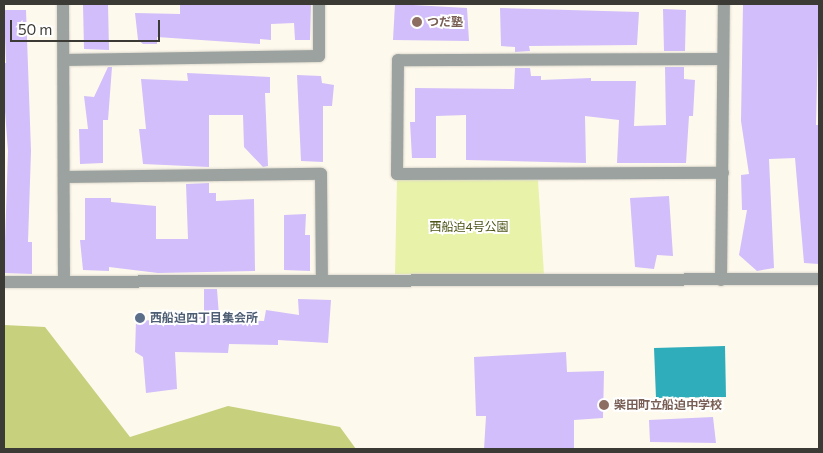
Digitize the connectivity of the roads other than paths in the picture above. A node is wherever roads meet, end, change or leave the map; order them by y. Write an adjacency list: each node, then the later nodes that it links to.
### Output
1 (63, 4): 5 (street)
2 (319, 4): 5 (street)
3 (724, 4): 4 (street)
4 (723, 59): 6 (street); 6 (street)
5 (64, 60): 7 (street)
6 (723, 173): 10 (street)
7 (64, 177): 8 (street); 9 (street)
8 (322, 279): 9 (street); 10 (street)
9 (64, 280): 12 (street)
10 (721, 280): 11 (street)
11 (819, 280)
12 (4, 282)

